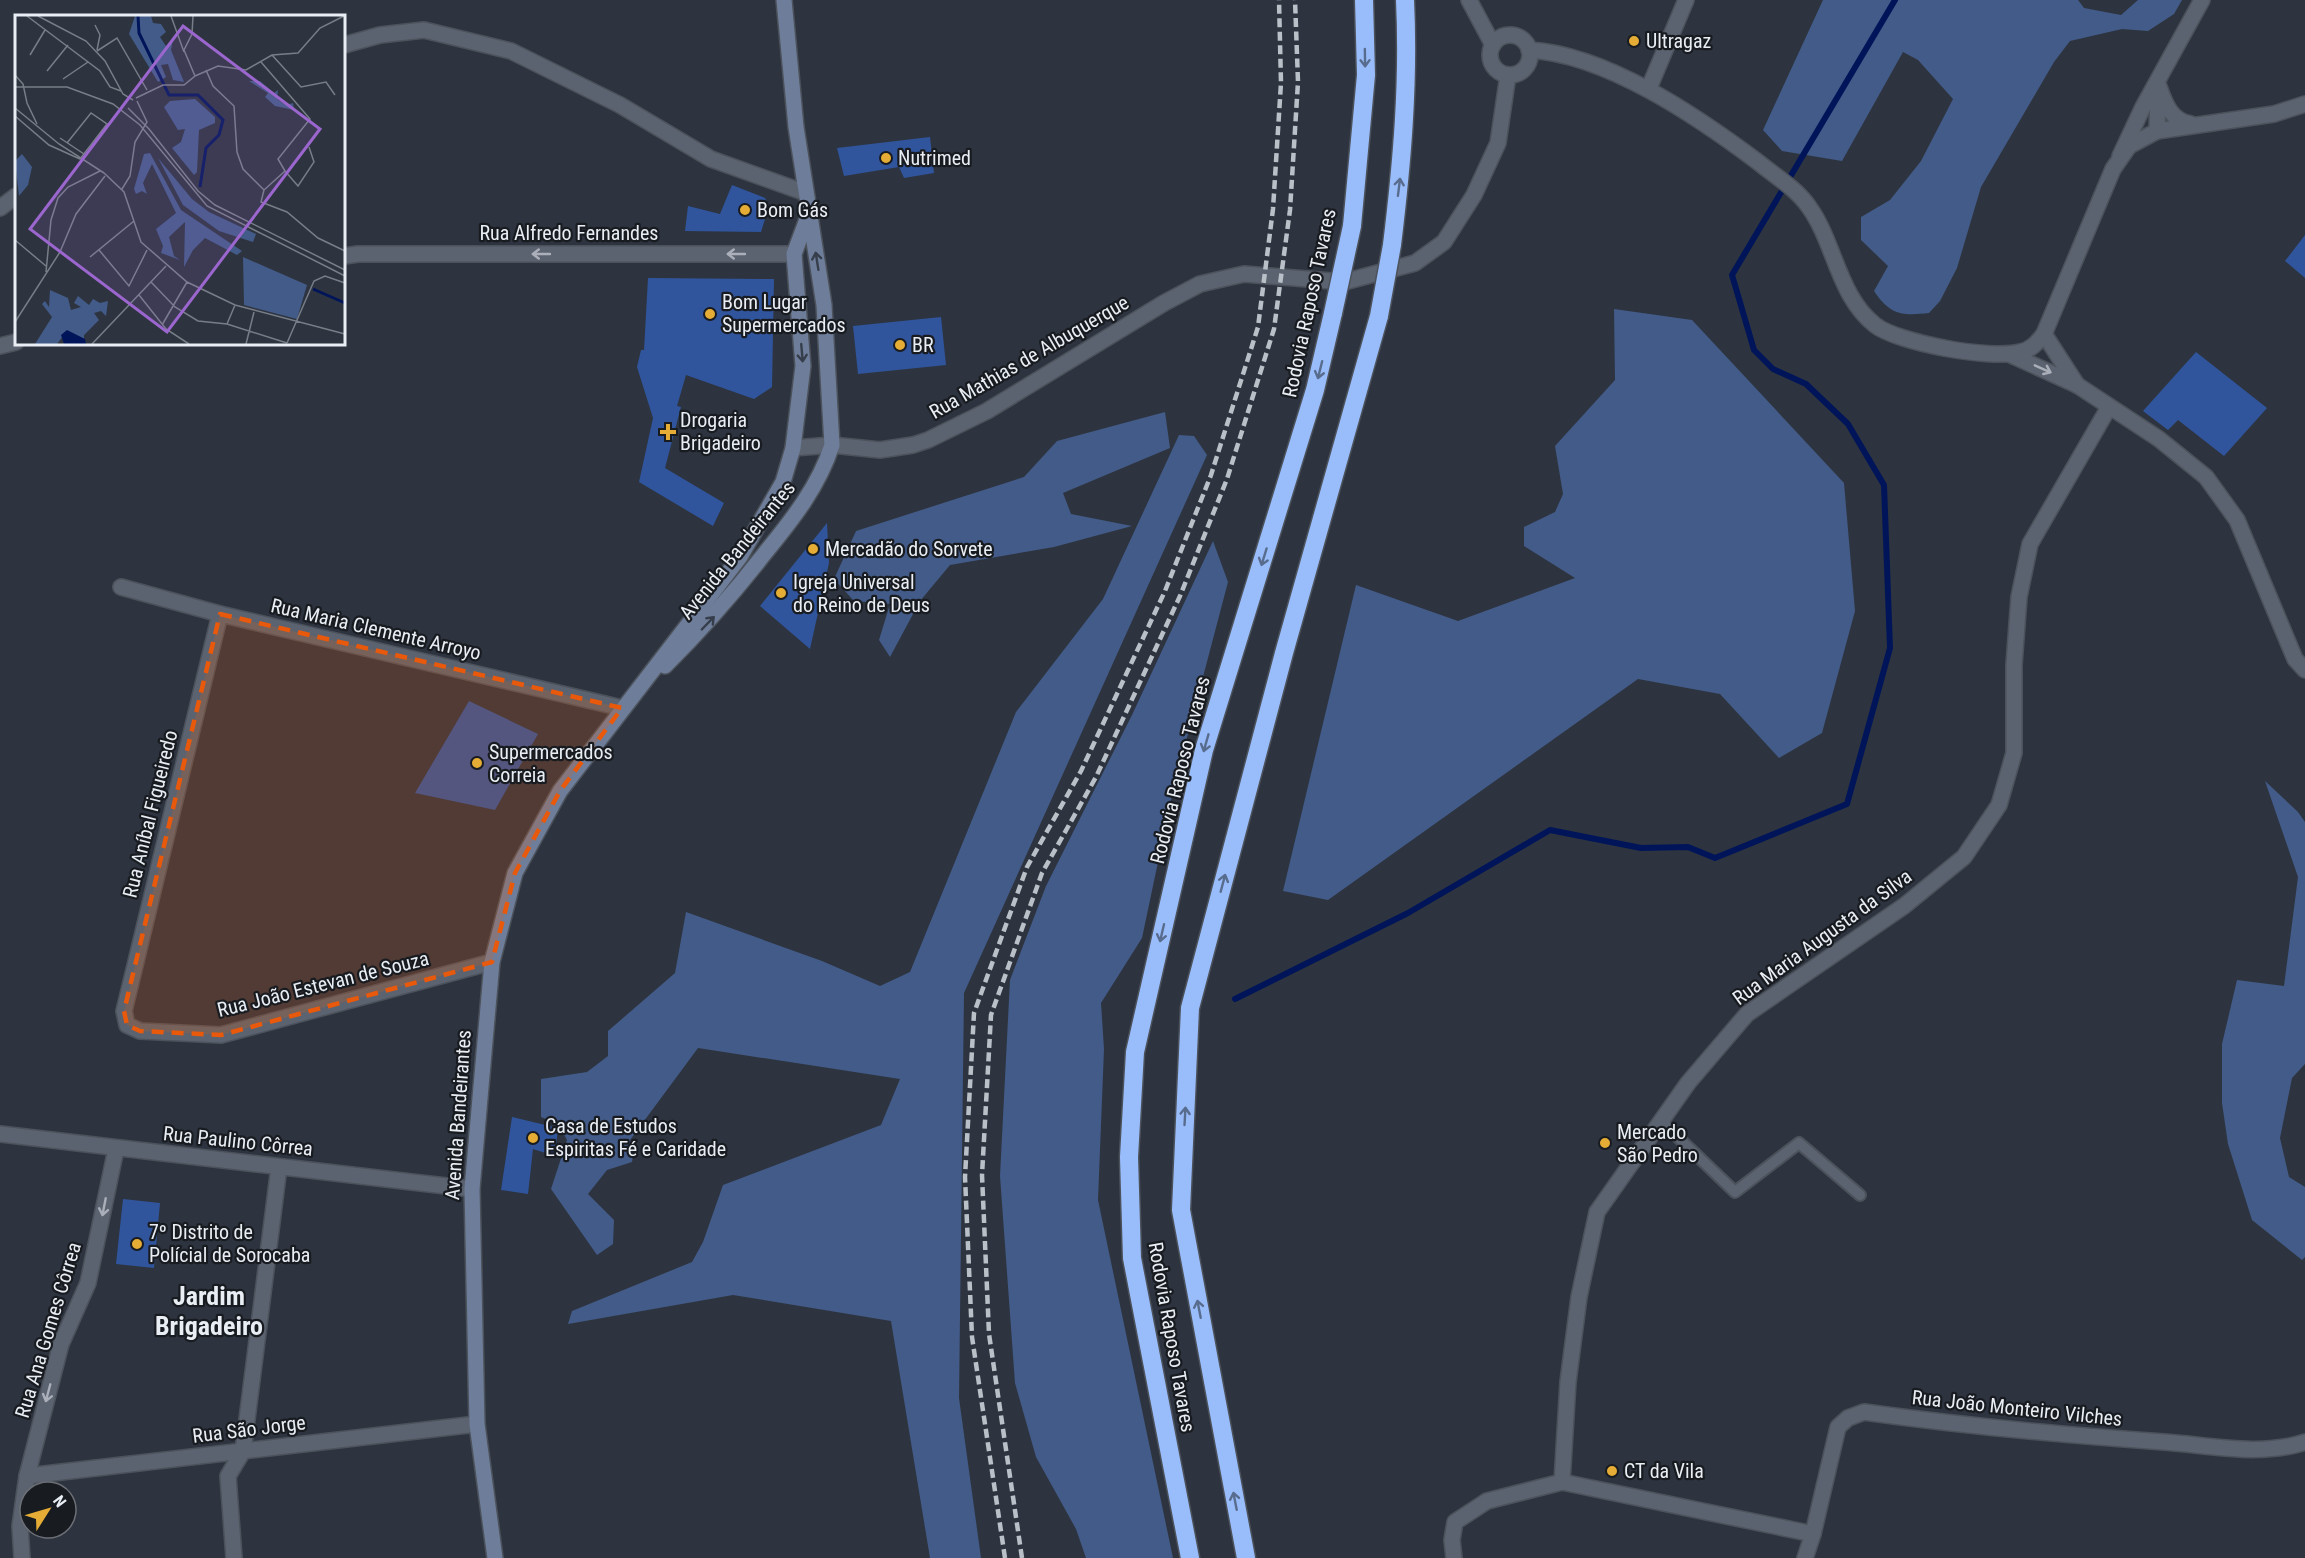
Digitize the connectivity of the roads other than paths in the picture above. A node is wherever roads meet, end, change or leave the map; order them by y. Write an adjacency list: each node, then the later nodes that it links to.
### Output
1 (784, 0): 18 (main road, Avenida Bandeirantes)
2 (1364, 0): 53 (highway, Rodovia Raposo Tavares, one-way to 53, bridge)
3 (1405, 0): 54 (highway, Rodovia Raposo Tavares, one-way to 3, bridge)
4 (1469, 0): 8 (street)
5 (1686, 0): 12 (street)
6 (2202, 0): 11 (street)
7 (345, 45): 18 (street)
8 (1493, 45): 9 (street); 10 (street)
9 (1529, 50): 10 (street); 12 (street)
10 (1508, 75): 30 (street, Rua Mathias de Albuquerque)
11 (2158, 84): 14 (street); 15 (street); 16 (street)
12 (1648, 88): 27 (street)
13 (2305, 104): 15 (street)
14 (2143, 107): 16 (street); 17 (street)
15 (2191, 124): 16 (street)
16 (2152, 132): 17 (street)
17 (2120, 158): 24 (street)
18 (806, 193): 21 (main road, Avenida Bandeirantes)
19 (15, 197): 20 (street)
20 (0, 207)
21 (809, 214): 22 (main road, Avenida Bandeirantes); 30 (main road, Avenida Bandeirantes, one-way to 21)
22 (794, 254): 23 (street, Rua Alfredo Fernandes, one-way to 23); 31 (main road, Avenida Bandeirantes, one-way to 31)
23 (345, 256)
24 (2044, 334): 27 (street); 28 (street)
25 (15, 342): 26 (street)
26 (0, 346)
27 (2009, 354): 28 (street, one-way to 28)
28 (2077, 385): 29 (street)
29 (2109, 407): 34 (street); 38 (street, Rua Maria Augusta da Silva)
30 (832, 445): 31 (street, Rua Mathias de Albuquerque); 35 (main road, Avenida Bandeirantes, one-way to 30)
31 (793, 448): 35 (main road, Avenida Bandeirantes)
32 (121, 587): 33 (street, Rua Maria Clemente Arroyo)
33 (220, 614): 35 (street, Rua Maria Clemente Arroyo); 37 (street, Rua Aníbal Figueiredo)
34 (2305, 670)
35 (622, 708): 36 (main road, Avenida Bandeirantes)
36 (492, 962): 37 (street, Rua João Estevan de Souza); 42 (main road, Avenida Bandeirantes)
37 (127, 1024)
38 (1661, 1121): 43 (lane); 48 (street, Rua Maria Augusta da Silva)
39 (0, 1134): 40 (street, Rua Paulino Côrrea)
40 (116, 1149): 41 (street, Rua Paulino Côrrea); 47 (street, Rua Ana Gomes Côrrea, one-way to 47)
41 (279, 1167): 42 (street, Rua Paulino Côrrea); 46 (street)
42 (472, 1189): 44 (main road, Avenida Bandeirantes)
43 (1860, 1195)
44 (477, 1424): 46 (street, Rua São Jorge); 52 (main road, Avenida Bandeirantes)
45 (2305, 1442): 49 (street, Rua João Monteiro Vilches)
46 (243, 1451): 47 (street, Rua São Jorge); 51 (street)
47 (27, 1476): 50 (street, Rua Ana Gomes Côrrea)
48 (1562, 1482): 49 (street); 55 (street)
49 (1813, 1534): 56 (street, Rua João Monteiro Vilches)
50 (22, 1558)
51 (234, 1558)
52 (495, 1558)
53 (1190, 1558)
54 (1246, 1558)
55 (1454, 1558)
56 (1805, 1558)

